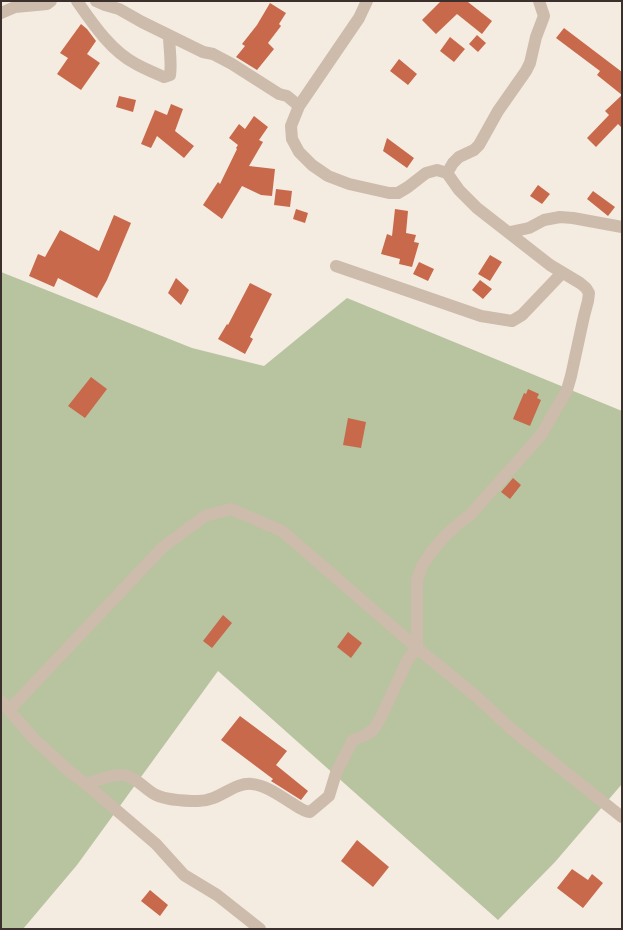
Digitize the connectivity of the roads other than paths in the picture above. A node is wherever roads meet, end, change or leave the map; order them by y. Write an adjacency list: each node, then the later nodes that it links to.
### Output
1 (51, 1): 6 (street)
2 (78, 1): 7 (street)
3 (96, 1): 7 (street)
4 (367, 1): 8 (street)
5 (539, 1): 9 (street)
6 (1, 13)
7 (169, 35): 8 (street)
8 (299, 106): 9 (street)
9 (447, 173): 12 (street)
10 (622, 227): 11 (street)
11 (529, 228): 12 (street); 13 (street)
12 (510, 232): 13 (street)
13 (525, 245): 15 (street)
14 (336, 266): 15 (street)
15 (562, 273): 16 (street)
16 (416, 648): 17 (street); 18 (street); 19 (street)
17 (5, 705): 18 (street)
18 (86, 784): 20 (street)
19 (622, 817)
20 (260, 929)

